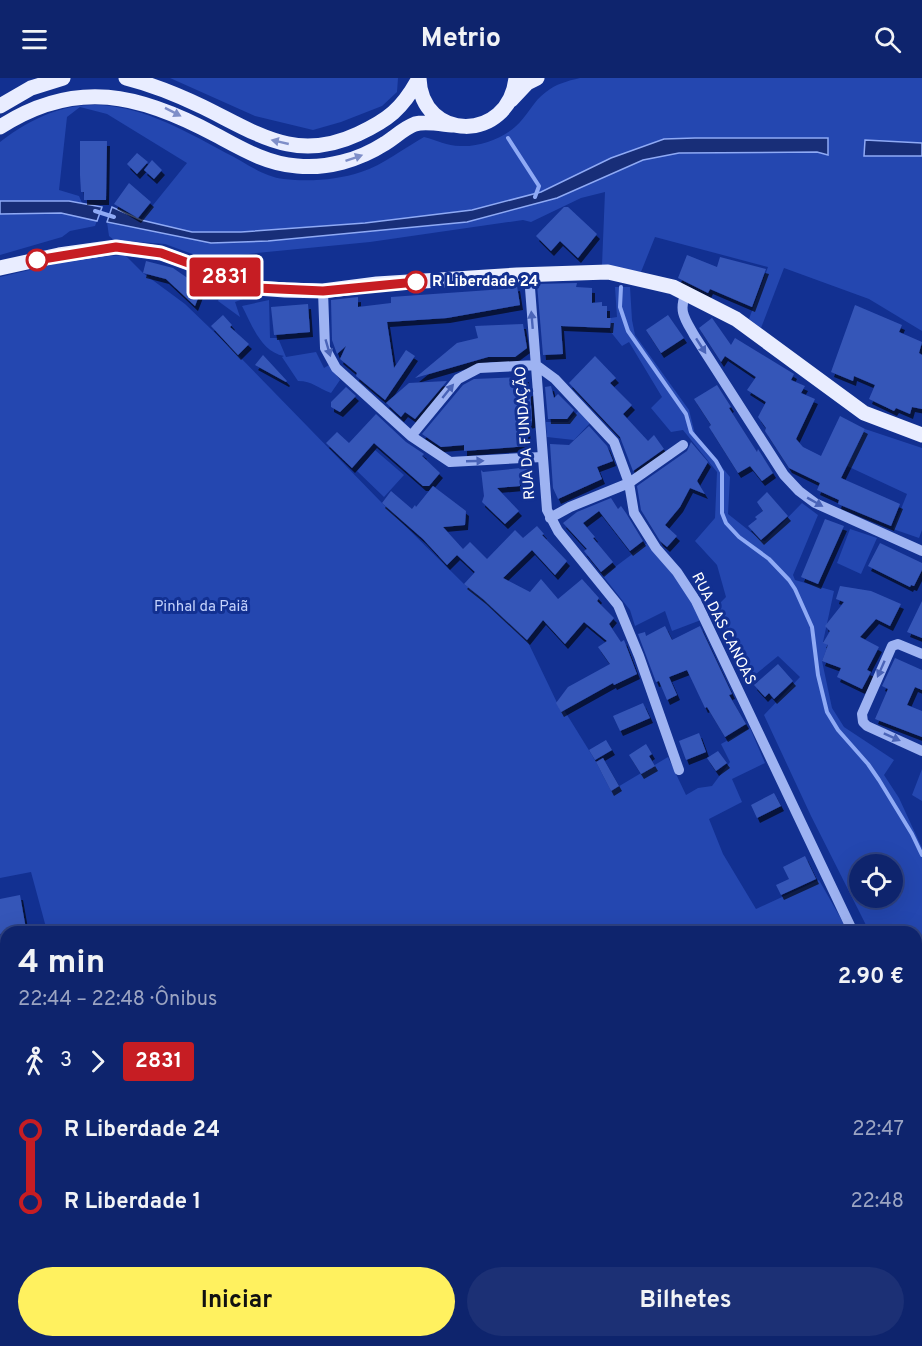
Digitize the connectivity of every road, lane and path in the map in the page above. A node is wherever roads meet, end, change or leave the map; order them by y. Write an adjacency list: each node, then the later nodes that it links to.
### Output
1 (63, 78): 7 (main road)
2 (126, 78): 5 (main road, one-way to 2)
3 (516, 78): 6 (main road)
4 (537, 78): 6 (main road)
5 (419, 79): 8 (main road)
6 (509, 102): 8 (main road)
7 (0, 106)
8 (452, 124): 9 (main road, one-way to 8)
9 (0, 127)
10 (0, 268): 12 (main road)
11 (529, 275): 12 (main road); 13 (main road); 14 (street, RUA DA FUNDAÇÃO, one-way to 11)
12 (323, 291): 16 (street, one-way to 16)
13 (686, 293): 15 (main road); 21 (street, one-way to 21)
14 (536, 365): 16 (street, one-way to 14); 18 (street, RUA DA FUNDAÇÃO); 19 (street, RUA DAS CANOAS)
15 (922, 435)
16 (411, 436): 18 (street, one-way to 18)
17 (683, 445): 19 (street)
18 (542, 457): 20 (street, RUA DA FUNDAÇÃO)
19 (629, 483): 20 (street); 25 (street, RUA DAS CANOAS)
20 (550, 518): 24 (street, RUA DA FUNDAÇÃO)
21 (922, 551)
22 (922, 654): 23 (street, one-way to 23)
23 (922, 751)
24 (679, 770)
25 (850, 926)

